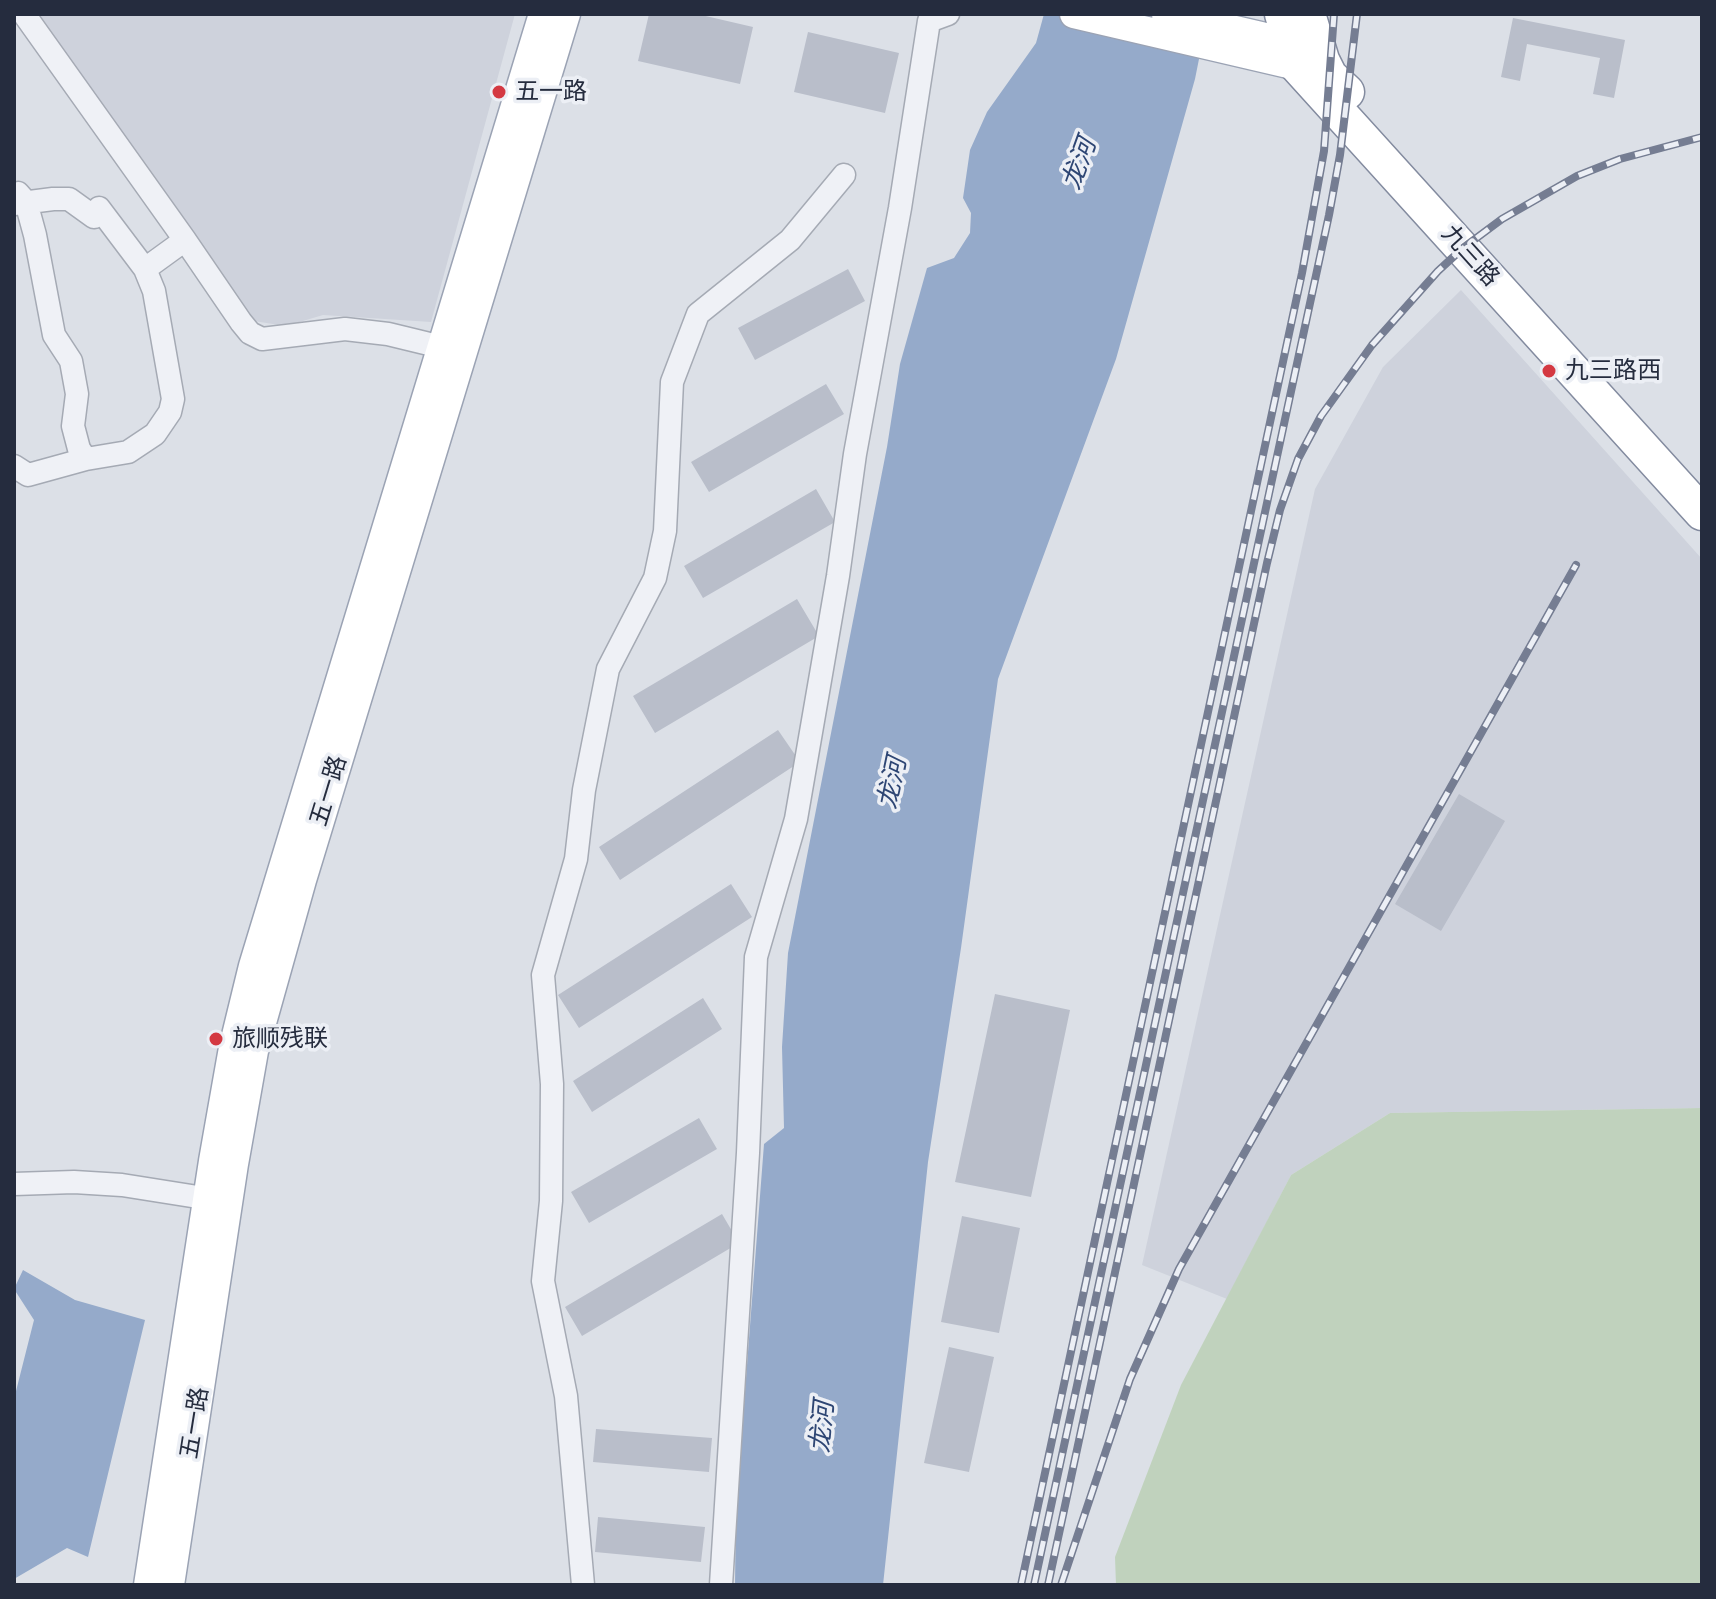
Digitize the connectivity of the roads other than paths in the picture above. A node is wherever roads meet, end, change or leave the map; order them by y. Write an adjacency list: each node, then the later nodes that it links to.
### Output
1 (24, 14): 11 (street)
2 (543, 14): 13 (main road, 五一路)
3 (566, 14): 13 (main road, 五一路)
4 (948, 14): 23 (street)
5 (1074, 14): 7 (main road)
6 (1166, 14): 7 (main road)
7 (1214, 36): 8 (main road)
8 (1299, 37): 16 (highway, 九三路); 17 (highway, 九三路)
9 (844, 175): 22 (street)
10 (18, 199): 12 (street); 14 (street)
11 (185, 240): 12 (street); 13 (street)
12 (145, 269): 14 (street)
13 (452, 349): 19 (main road, 五一路)
14 (86, 459): 15 (street)
15 (14, 466)
16 (1702, 483)
17 (1702, 513)
18 (14, 1184): 19 (street)
19 (218, 1200): 20 (main road, 五一路); 21 (main road, 五一路)
20 (148, 1585)
21 (170, 1585)
22 (583, 1585)
23 (721, 1585)

